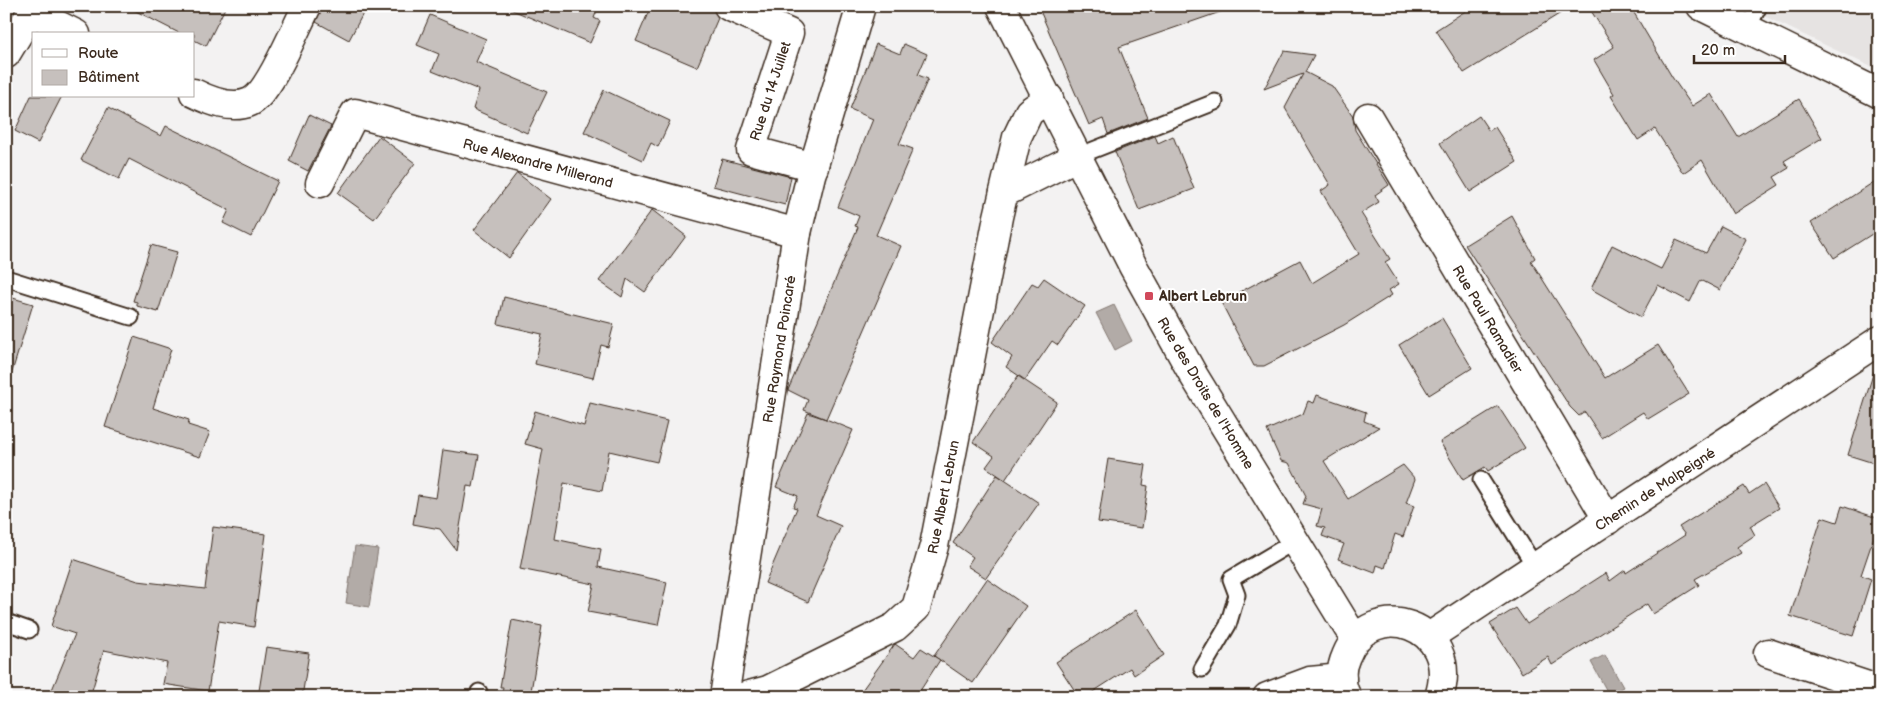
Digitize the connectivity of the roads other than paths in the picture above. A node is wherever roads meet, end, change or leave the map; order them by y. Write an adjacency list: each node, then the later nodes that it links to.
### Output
1 (306, 6): 10 (street)
2 (728, 6): 16 (street, Rue du 14 Juillet)
3 (861, 6): 16 (street, Rue Raymond Poincaré)
4 (1001, 6): 12 (street, Rue des Droits de l'Homme)
5 (1701, 6): 7 (street)
6 (33, 9): 8 (street); 9 (street)
7 (1753, 18): 11 (street)
8 (73, 32)
9 (6, 54)
10 (195, 93)
11 (1880, 94)
12 (1049, 98): 15 (street, Rue des Droits de l'Homme); 18 (street, Rue Albert Lebrun)
13 (1215, 102): 15 (lane)
14 (1368, 118): 24 (street, Rue Paul Ramadier)
15 (1078, 156): 18 (street); 25 (street, Rue des Droits de l'Homme)
16 (814, 167): 19 (street, Rue Raymond Poincaré)
17 (320, 183): 19 (street, Rue Alexandre Millerand)
18 (1004, 193): 36 (street, Rue Albert Lebrun)
19 (797, 233): 35 (street, Rue Raymond Poincaré)
20 (6, 278): 21 (lane)
21 (131, 317)
22 (1880, 340): 24 (street, Chemin de Malpeigné)
23 (1481, 480): 26 (lane)
24 (1608, 520): 26 (street, Chemin de Malpeigné)
25 (1295, 541): 29 (street, Rue des Droits de l'Homme); 32 (lane)
26 (1536, 568): 30 (street, Chemin de Malpeigné)
27 (6, 622): 28 (lane)
28 (29, 630)
29 (1359, 636): 30 (street); 33 (street)
30 (1429, 637): 38 (street)
31 (1768, 654): 34 (street)
32 (1202, 669)
33 (1344, 688): 37 (street)
34 (1877, 689)
35 (724, 697)
36 (742, 697)
37 (1267, 697)
38 (1439, 697)

